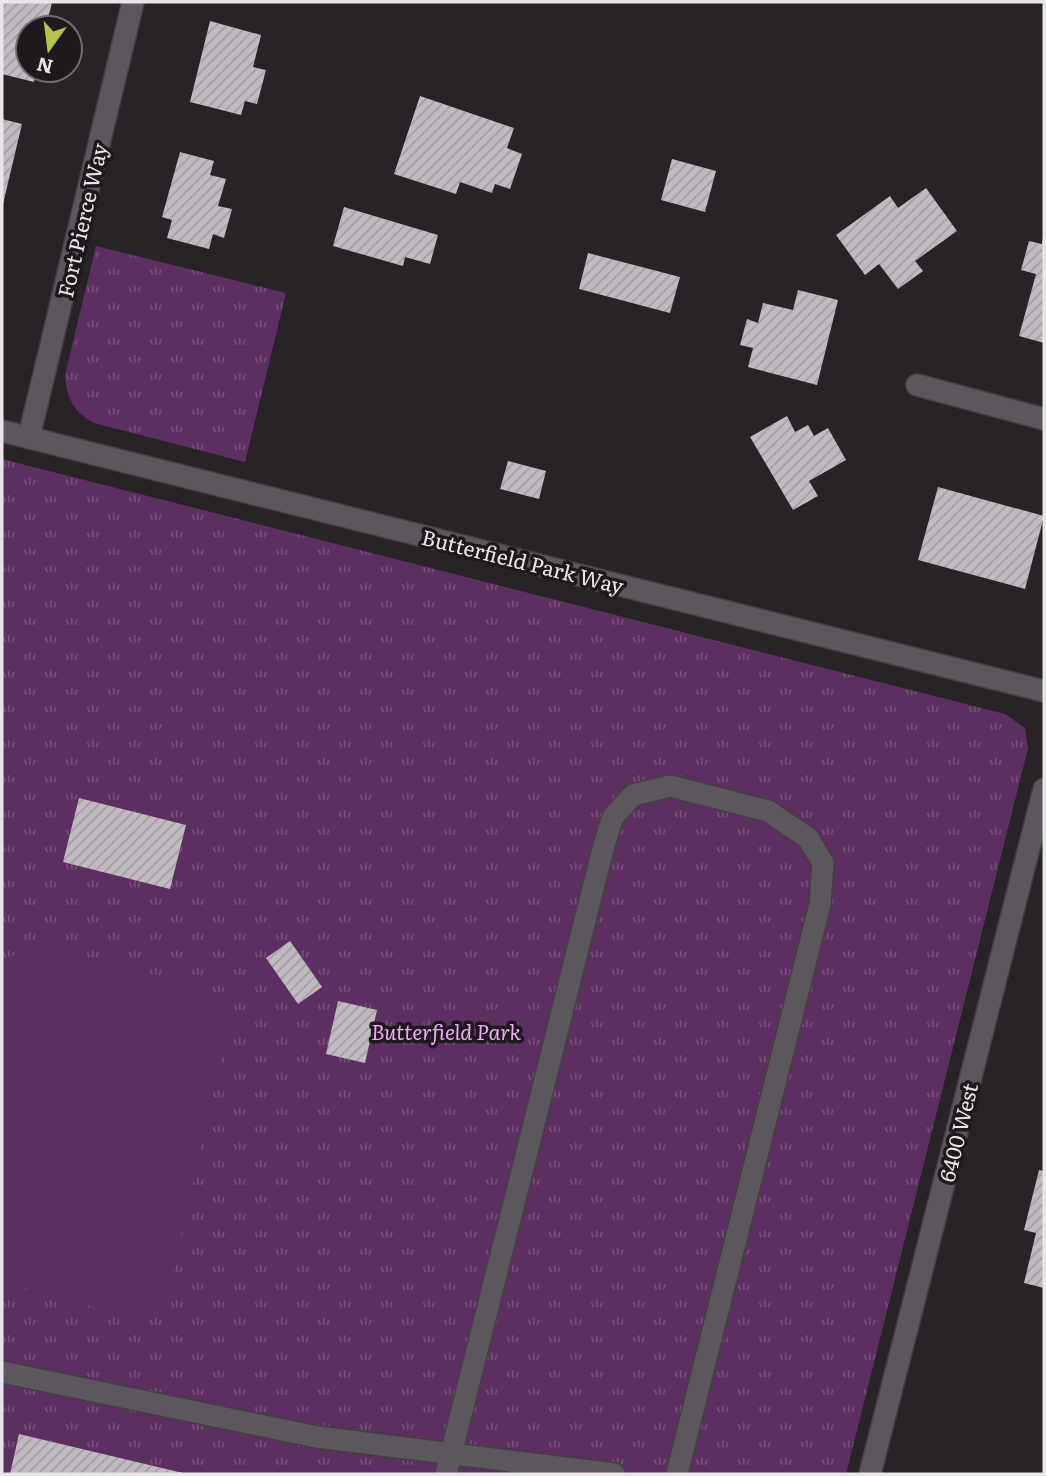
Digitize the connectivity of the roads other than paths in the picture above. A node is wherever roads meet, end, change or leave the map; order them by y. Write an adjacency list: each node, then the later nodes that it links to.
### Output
1 (133, 2): 5 (street, Fort Pierce Way)
2 (918, 385): 3 (street)
3 (1044, 419)
4 (2, 431): 5 (street, Butterfield Park Way)
5 (29, 438): 6 (street, Butterfield Park Way)
6 (1044, 691)
7 (1044, 789): 13 (street, 6400 West)
8 (2, 1372): 9 (street)
9 (451, 1453): 10 (street); 11 (street); 12 (street)
10 (446, 1474)
11 (614, 1474)
12 (677, 1474)
13 (870, 1474)

